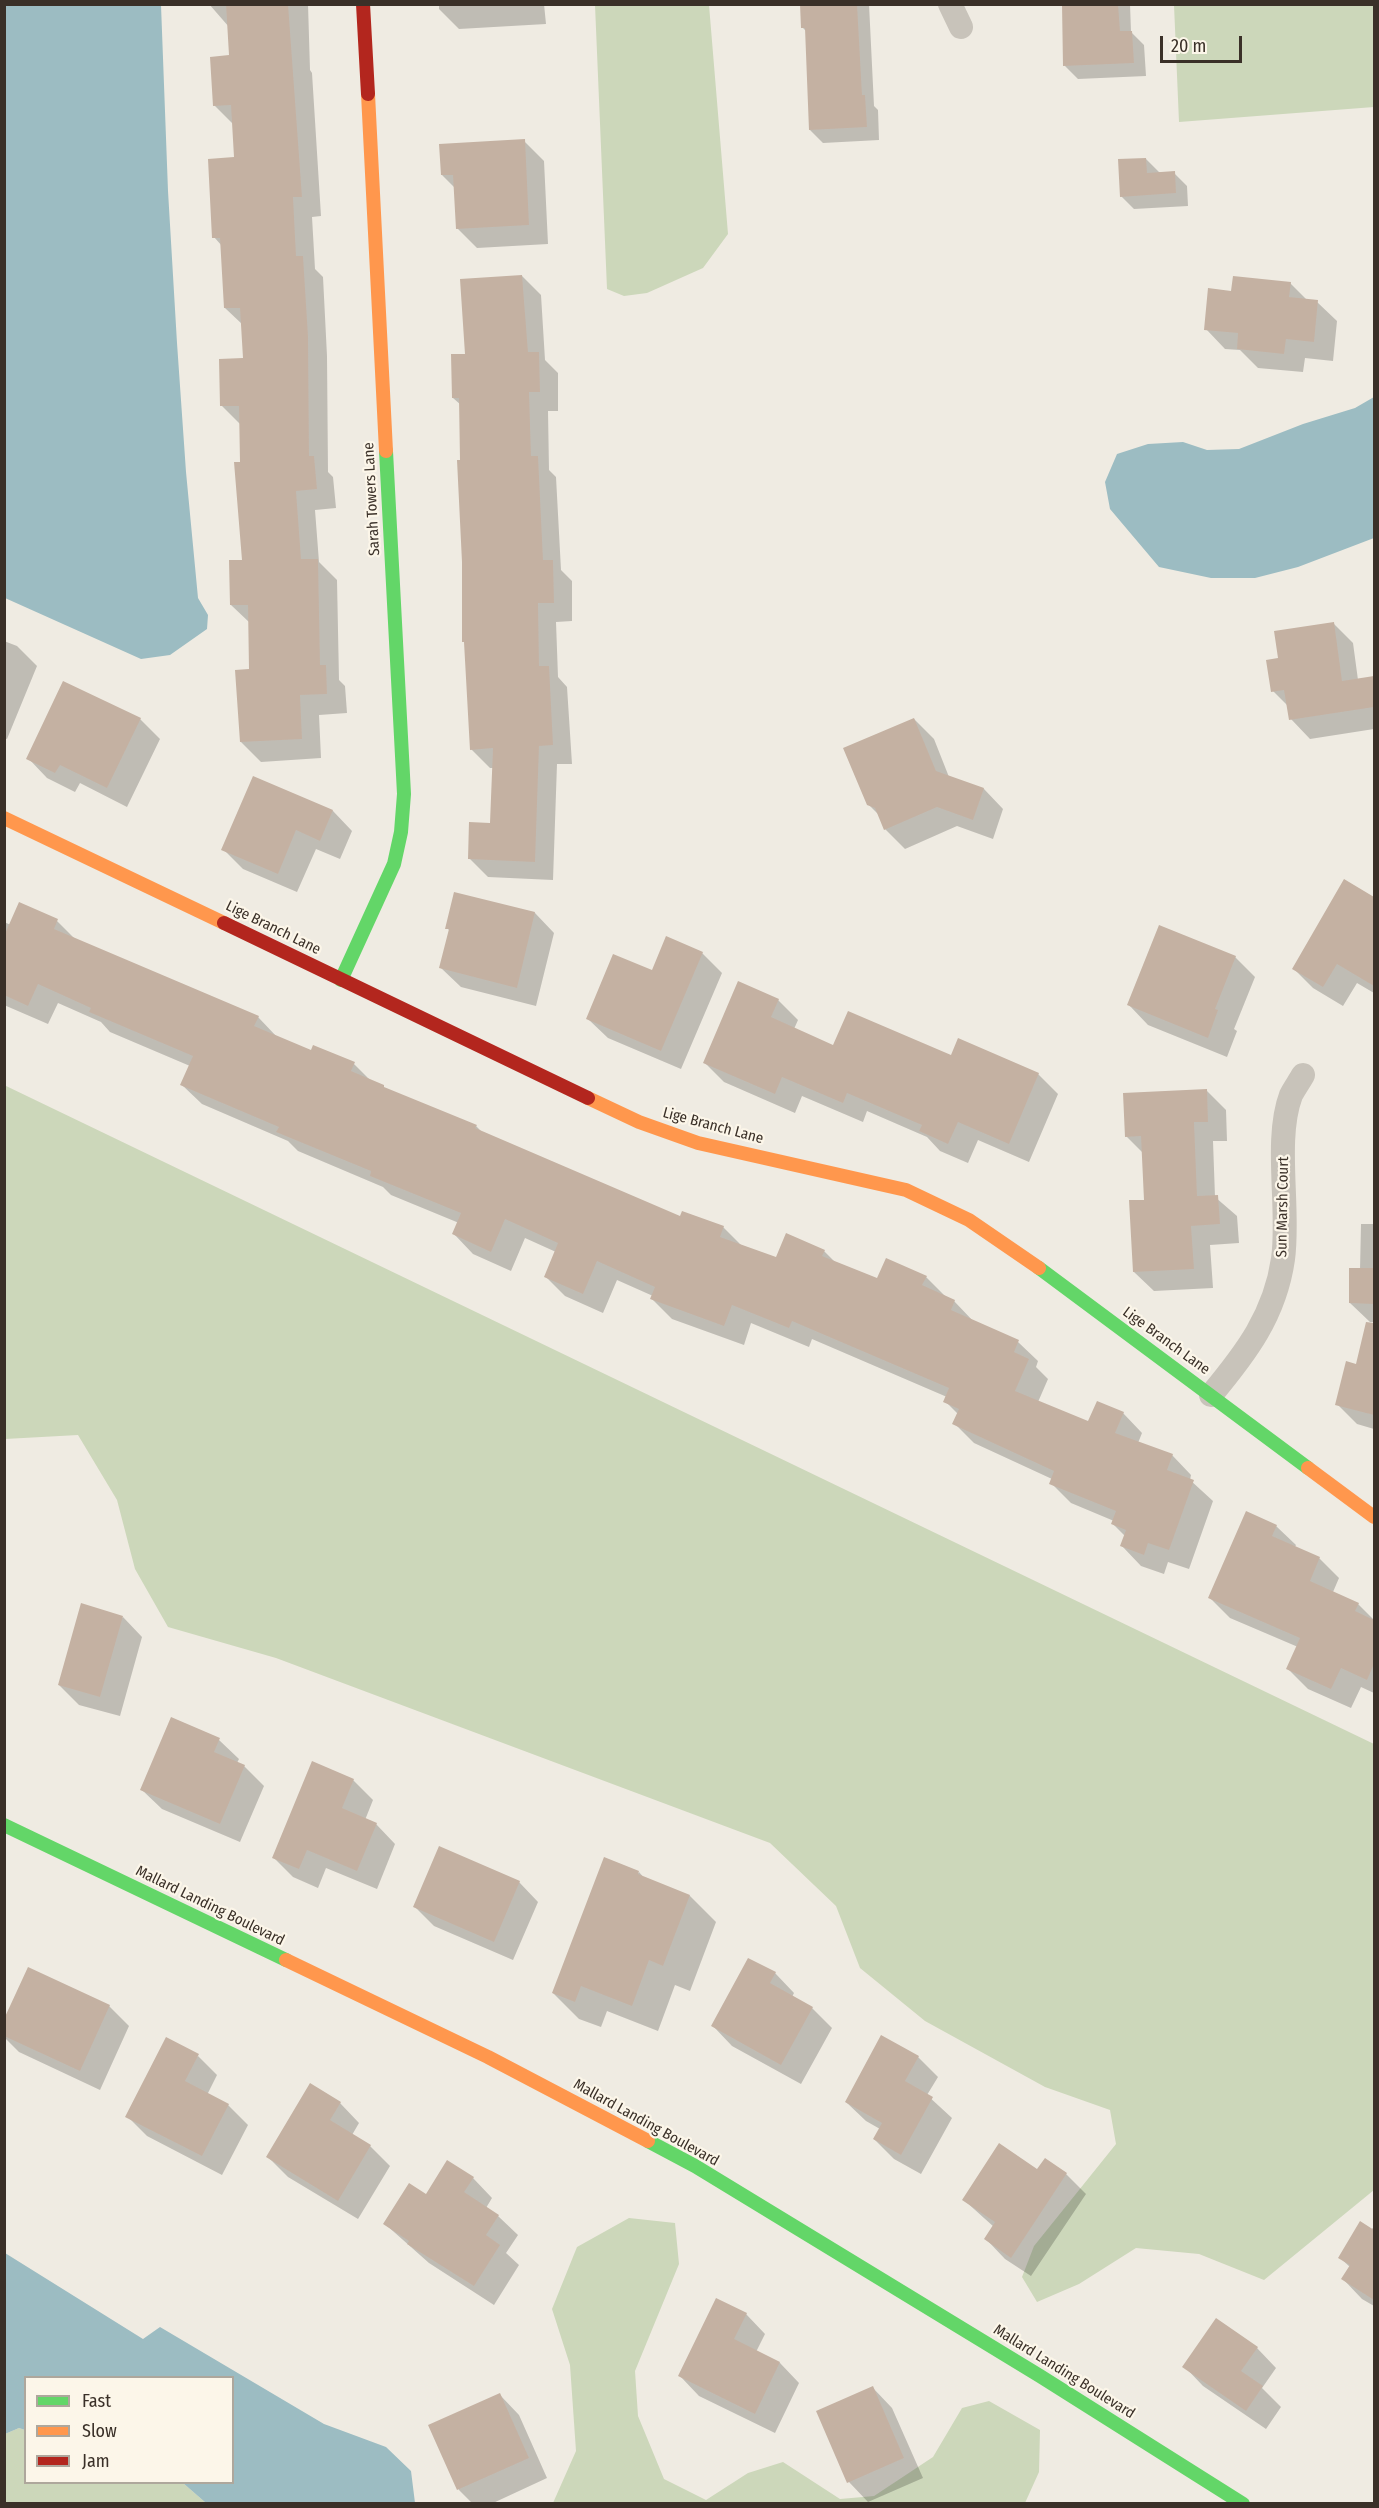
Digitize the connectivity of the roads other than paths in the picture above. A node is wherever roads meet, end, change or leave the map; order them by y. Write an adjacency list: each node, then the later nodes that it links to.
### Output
1 (363, 4): 5 (street, Sarah Towers Lane)
2 (950, 4): 3 (street)
3 (961, 27)
4 (4, 818): 5 (street, Lige Branch Lane)
5 (341, 980): 7 (street, Lige Branch Lane)
6 (1302, 1076): 7 (street, Sun Marsh Court)
7 (1211, 1395): 8 (street, Lige Branch Lane)
8 (1374, 1517)
9 (4, 1825): 10 (street, Mallard Landing Boulevard)
10 (1243, 2504)

